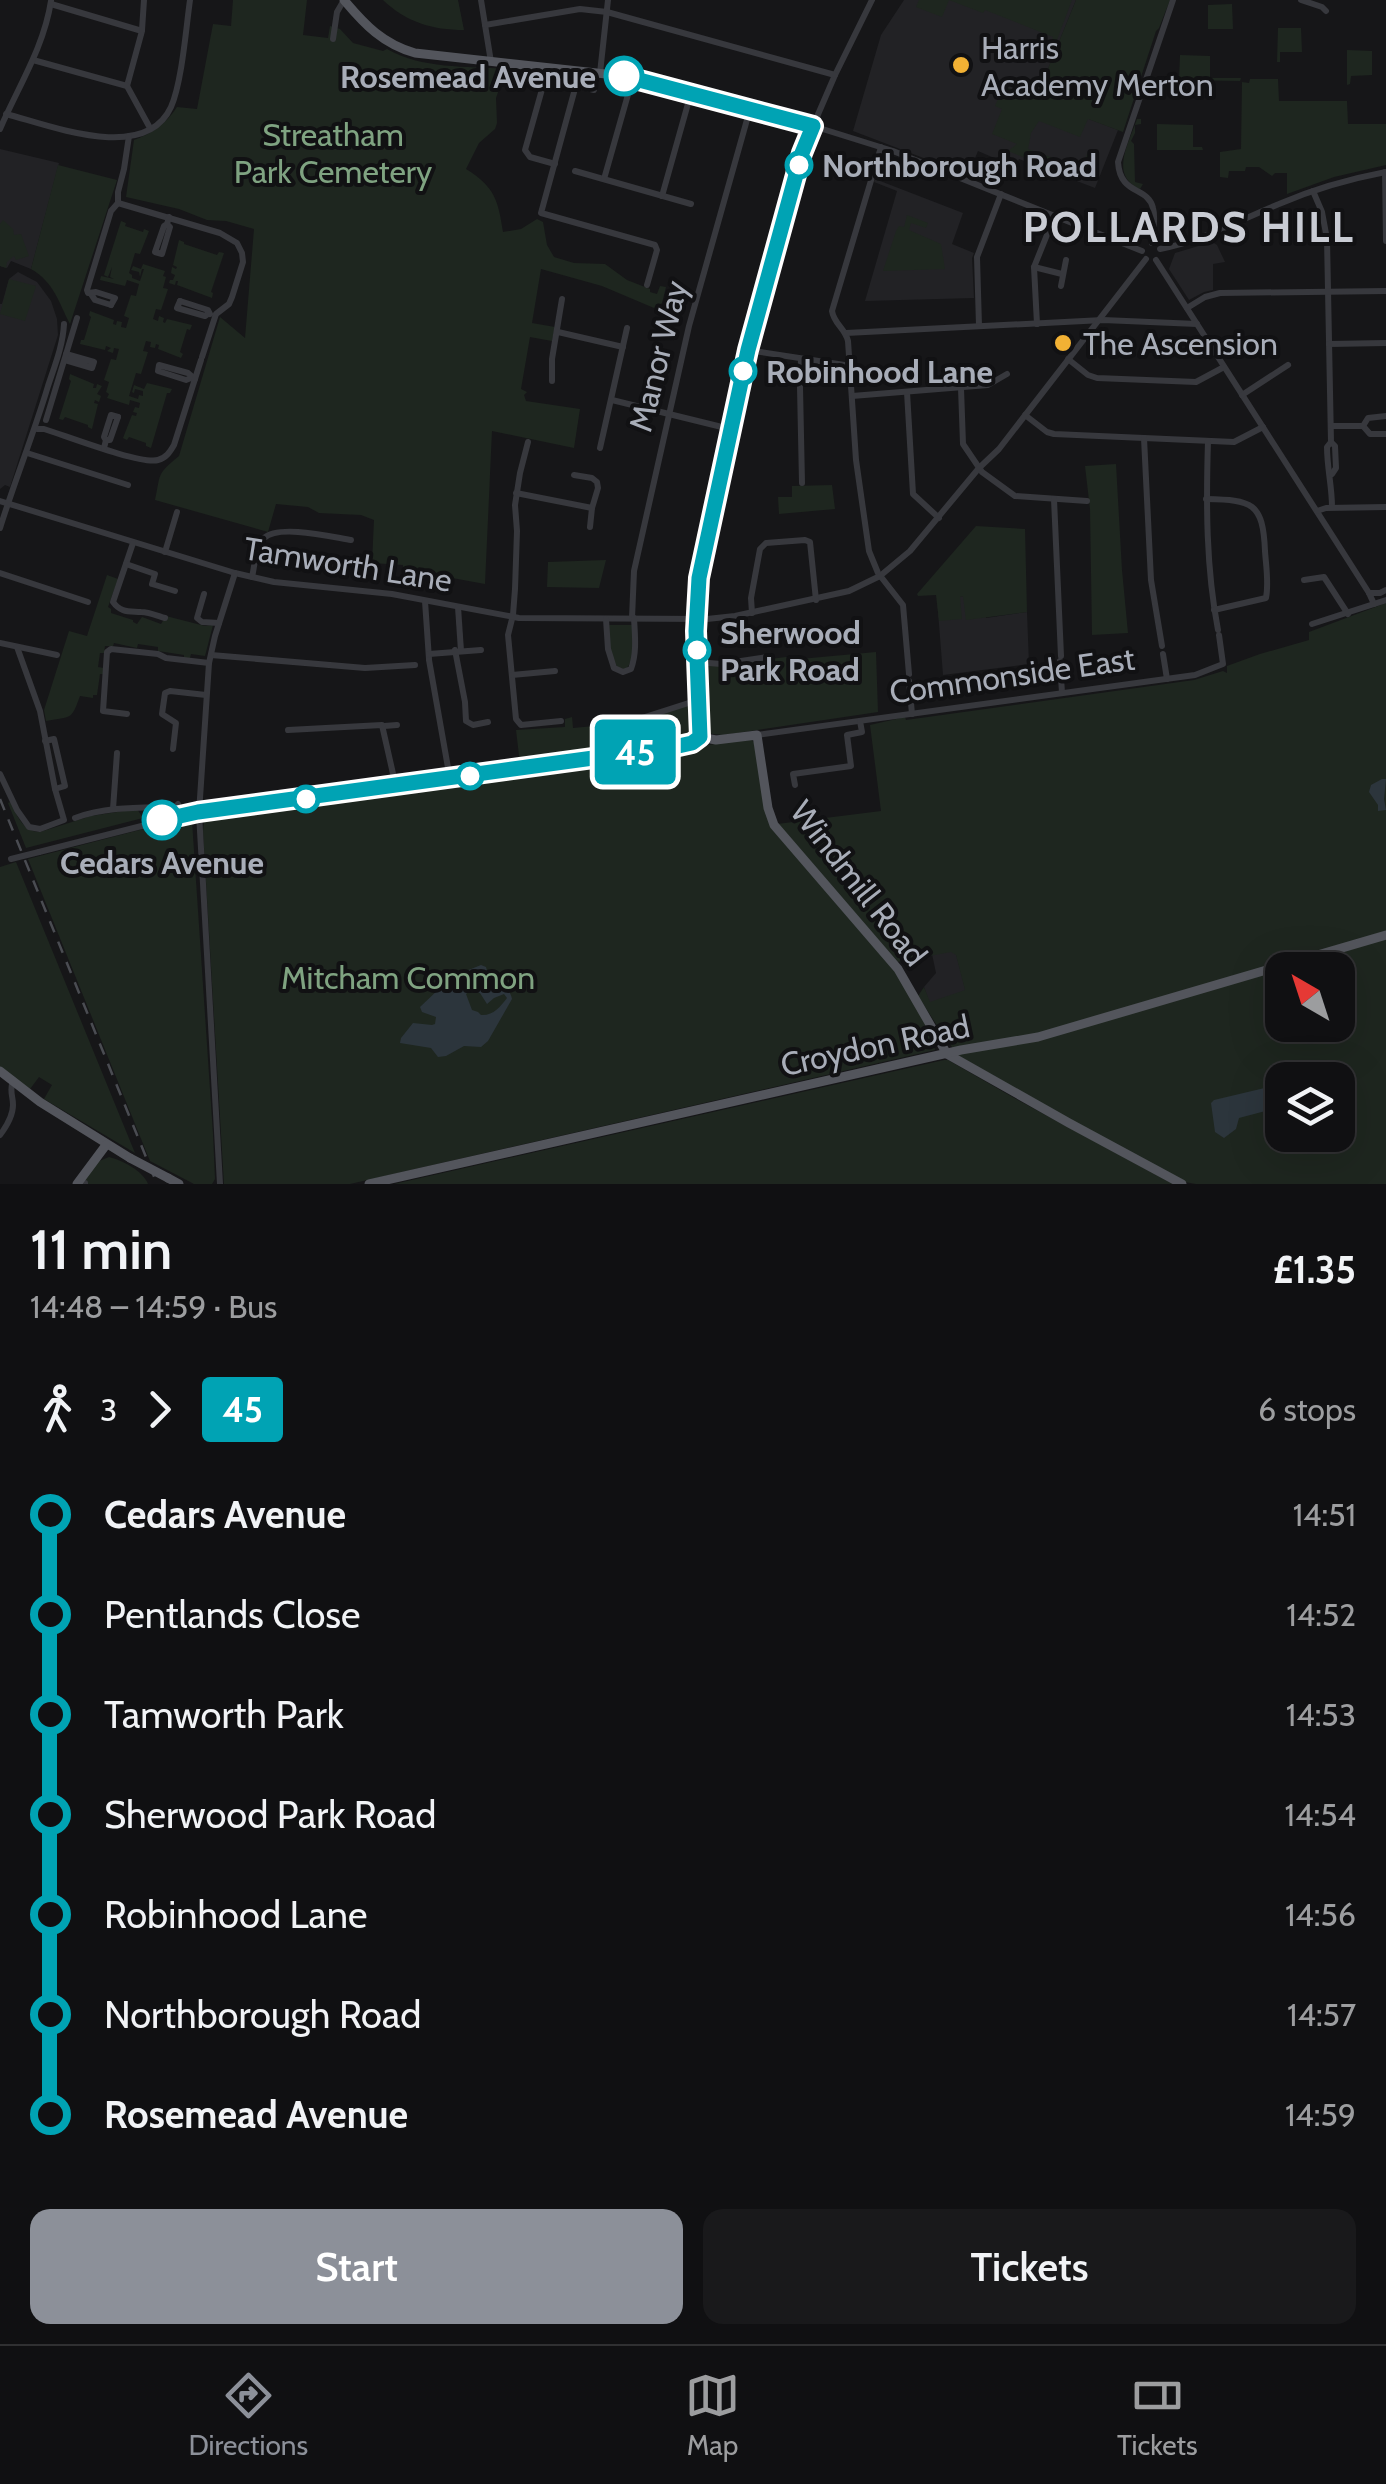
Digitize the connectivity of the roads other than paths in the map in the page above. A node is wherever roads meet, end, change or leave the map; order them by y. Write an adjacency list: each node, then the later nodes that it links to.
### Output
1 (144, 0): 13 (street)
2 (190, 0): 29 (street)
3 (344, 0): 14 (street); 16 (main road)
4 (481, 0): 12 (street)
5 (608, 0): 11 (street)
6 (872, 0): 19 (street)
7 (1172, 0): 44 (street)
8 (1301, 0): 10 (street)
9 (51, 2): 13 (street); 15 (street)
10 (1326, 11)
11 (607, 12): 12 (street); 18 (street); 19 (street)
12 (485, 25): 16 (street)
13 (142, 31): 22 (street)
14 (333, 39)
15 (33, 60): 22 (street); 27 (street)
16 (491, 62): 17 (main road)
17 (548, 68): 18 (main road); 33 (street)
18 (600, 73): 20 (main road)
19 (835, 75): 28 (street)
20 (633, 77): 25 (main road); 36 (street)
21 (566, 82): 23 (street)
22 (128, 86): 29 (street)
23 (576, 86): 24 (street); 33 (street)
24 (594, 90)
25 (691, 93): 26 (main road); 39 (street)
26 (750, 109): 28 (main road); 85 (street, Manor Way)
27 (6, 114): 30 (street); 31 (street)
28 (813, 126): 32 (street); 71 (main road)
29 (150, 128): 31 (street)
30 (0, 129)
31 (129, 136): 40 (street)
32 (881, 147): 38 (street); 67 (street)
33 (555, 164): 52 (street)
34 (575, 171): 36 (street)
35 (1386, 172): 37 (street); 43 (street)
36 (604, 180): 39 (street)
37 (1314, 191): 46 (street); 55 (street)
38 (1001, 194): 42 (street); 64 (street)
39 (662, 196): 41 (street)
40 (118, 202): 56 (street); 92 (street)
41 (691, 204)
42 (1055, 214): 45 (street); 50 (street)
43 (1386, 241)
44 (1152, 242): 45 (street); 46 (street)
45 (1143, 249): 48 (street)
46 (1160, 249): 49 (street)
47 (1066, 260): 51 (street)
48 (1146, 260): 49 (street); 60 (street)
49 (1156, 260): 58 (street)
50 (1034, 268): 51 (street); 62 (street)
51 (1062, 274): 53 (street)
52 (648, 286)
53 (1061, 286)
54 (1386, 291): 55 (street)
55 (1329, 292): 58 (street); 69 (street)
56 (90, 294)
57 (562, 298): 66 (street)
58 (1186, 308): 63 (street)
59 (77, 318): 72 (street)
60 (1098, 321): 62 (street); 63 (street); 73 (street)
61 (64, 324): 72 (street)
62 (1037, 324): 64 (street)
63 (1197, 324): 77 (street)
64 (979, 326): 67 (street)
65 (627, 328): 70 (street)
66 (558, 332): 70 (street); 79 (street)
67 (846, 333): 75 (street)
68 (1386, 343): 69 (street)
69 (1330, 344): 89 (street)
70 (623, 347): 84 (street)
71 (748, 350): 74 (street); 93 (main road)
72 (64, 356): 88 (street); 92 (street)
73 (1068, 359): 77 (street); 86 (street)
74 (801, 360): 75 (street); 102 (street)
75 (850, 366): 83 (street)
76 (1288, 366): 82 (street)
77 (1224, 367): 82 (street)
78 (1006, 374): 80 (street)
79 (551, 381)
80 (961, 388): 81 (street); 100 (street)
81 (907, 392): 83 (street); 114 (street)
82 (1242, 395): 91 (street)
83 (852, 396): 124 (street)
84 (612, 400): 85 (street); 98 (street)
85 (669, 414): 93 (street); 142 (street, Manor Way)
86 (1025, 415): 95 (street); 100 (street)
87 (1386, 416): 90 (street)
88 (46, 420)
89 (1331, 426): 90 (street); 111 (street)
90 (1363, 426): 94 (street)
91 (1262, 427): 96 (street); 113 (street)
92 (37, 428): 99 (street)
93 (730, 429): 143 (main road)
94 (1386, 434)
95 (1144, 438): 96 (street); 157 (street)
96 (1208, 441): 106 (street)
97 (528, 442): 104 (street)
98 (600, 448)
99 (27, 454): 103 (street); 108 (street)
100 (978, 468): 105 (street); 114 (street)
101 (574, 475): 110 (street)
102 (802, 483)
103 (128, 485)
104 (516, 493): 110 (street); 139 (street)
105 (1054, 499): 107 (street); 158 (street)
106 (1206, 499): 136 (street); 136 (street)
107 (1087, 501)
108 (4, 502): 116 (street); 118 (street, Tamworth Lane)
109 (1386, 507): 111 (street)
110 (592, 508): 115 (street)
111 (1332, 508): 113 (street)
112 (176, 512): 119 (street)
113 (1317, 512): 128 (street)
114 (939, 518): 124 (street)
115 (590, 527)
116 (0, 528)
117 (345, 529): 123 (street)
118 (133, 543): 119 (street, Tamworth Lane); 120 (street)
119 (165, 552): 122 (street, Tamworth Lane)
120 (126, 564): 127 (street); 140 (street)
121 (0, 573): 133 (street)
122 (235, 573): 123 (street, Tamworth Lane); 144 (street)
123 (252, 576): 132 (street, Tamworth Lane)
124 (880, 576): 130 (street); 162 (street)
125 (1304, 580): 138 (street)
126 (1386, 590): 128 (street)
127 (175, 591)
128 (1370, 593): 134 (street)
129 (204, 594): 144 (street)
130 (816, 600): 137 (street); 137 (street)
131 (1386, 600): 134 (street)
132 (425, 601): 135 (street, Tamworth Lane); 153 (street)
133 (88, 602)
134 (1374, 604): 138 (street)
135 (458, 607): 139 (street, Tamworth Lane); 149 (street)
136 (1214, 610): 157 (street, Commonside East)
137 (752, 613): 143 (street)
138 (1348, 614): 145 (street)
139 (512, 617): 141 (street, Tamworth Lane); 156 (street)
140 (165, 618)
141 (606, 618): 142 (street, Tamworth Lane); 142 (street, Manor Way)
142 (633, 618): 143 (street, Tamworth Lane)
143 (696, 619): 154 (main road)
144 (219, 624): 152 (street)
145 (1312, 624)
146 (0, 643): 147 (street)
147 (18, 647): 150 (street); 174 (street)
148 (481, 650): 149 (street)
149 (458, 651): 153 (street); 163 (street)
150 (56, 655)
151 (767, 657): 154 (street)
152 (210, 659): 153 (street); 159 (street); 161 (street)
153 (429, 659): 175 (street)
154 (697, 662): 160 (main road)
155 (555, 671): 156 (street)
156 (512, 676): 164 (street)
157 (1167, 680): 158 (street, Commonside East)
158 (1062, 693): 162 (street, Commonside East)
159 (206, 695): 172 (street); 181 (street)
160 (698, 700): 169 (street); 171 (main road)
161 (127, 714)
162 (912, 714): 165 (street, Commonside East)
163 (488, 722)
164 (561, 722)
165 (860, 722): 170 (street, Commonside East); 176 (street)
166 (397, 725): 167 (street)
167 (384, 726): 168 (street); 177 (street)
168 (288, 730)
169 (598, 732)
170 (756, 735): 171 (main road, Commonside East); 186 (main road, Windmill Road)
171 (700, 737): 175 (street, Commonside East)
172 (174, 749)
173 (116, 753): 180 (street)
174 (0, 774)
175 (450, 778): 177 (street, Commonside East)
176 (795, 785)
177 (396, 786): 181 (street, Commonside East)
178 (178, 804): 179 (street)
179 (145, 808): 180 (street); 183 (street)
180 (113, 809): 182 (street)
181 (198, 812): 183 (street, Commonside East); 193 (street)
182 (76, 818)
183 (151, 823): 184 (street, Commonside East, bridge)
184 (0, 862)
185 (1386, 935): 186 (main road, Croydon Road)
186 (946, 1054): 194 (main road, Croydon Road); 195 (main road)
187 (0, 1072): 188 (main road)
188 (13, 1081): 189 (street); 190 (main road)
189 (0, 1135)
190 (106, 1145): 191 (main road); 192 (main road, bridge)
191 (82, 1184)
192 (179, 1184)
193 (220, 1184)
194 (369, 1184)
195 (1182, 1184)

